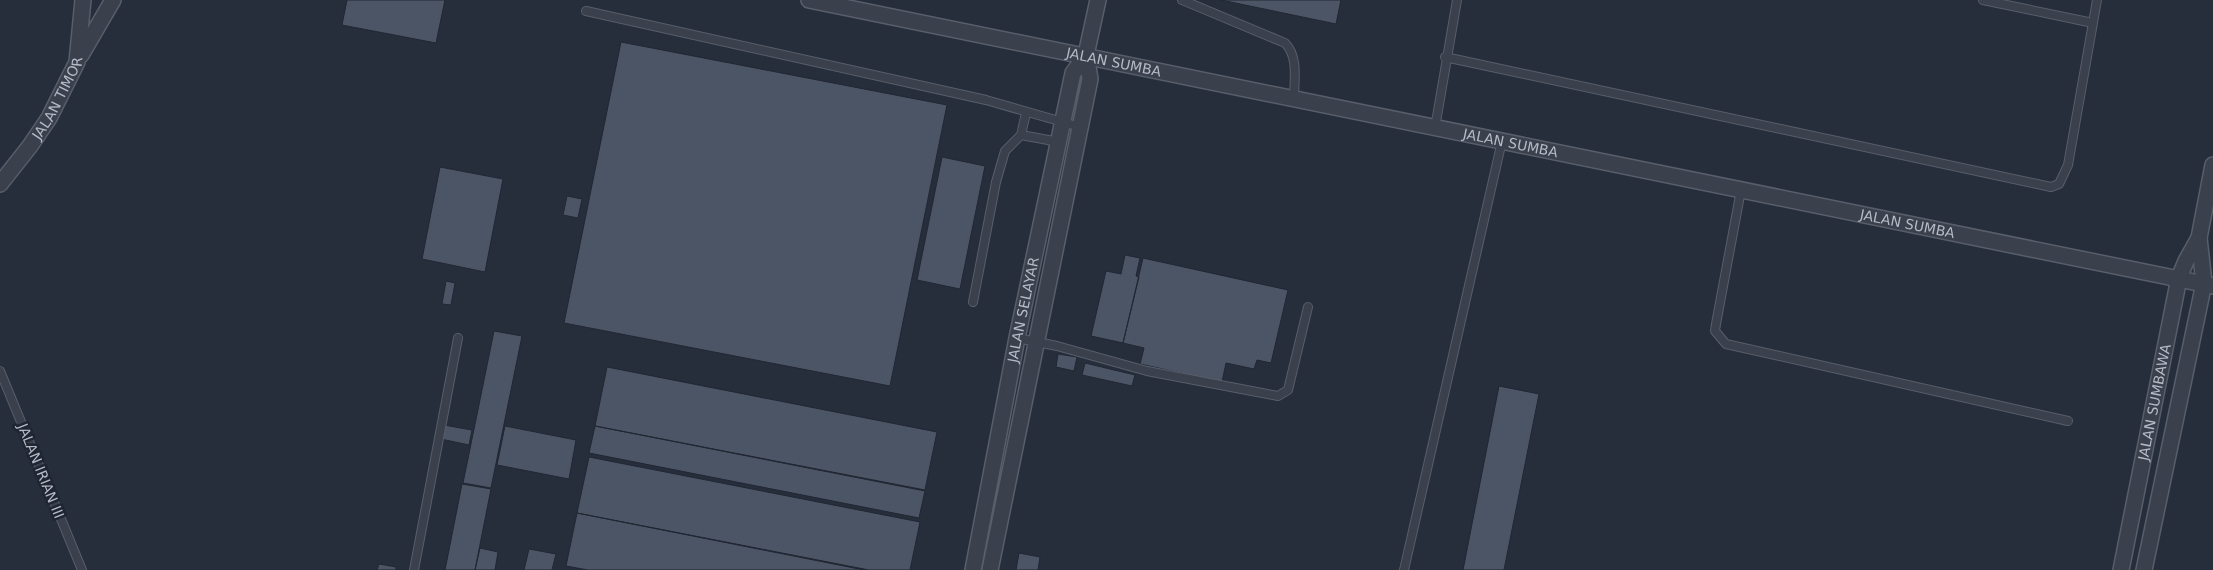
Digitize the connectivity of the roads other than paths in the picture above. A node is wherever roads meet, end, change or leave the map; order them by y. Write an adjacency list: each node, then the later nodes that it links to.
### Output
1 (83, 0): 13 (street, JALAN TIMOR)
2 (113, 0): 13 (street)
3 (809, 0): 11 (street, JALAN SUMBA)
4 (1098, 0): 11 (street, JALAN SELAYAR)
5 (1182, 0): 14 (lane)
6 (1457, 0): 12 (lane)
7 (1983, 0): 10 (lane)
8 (2097, 0): 10 (lane)
9 (586, 11): 15 (lane)
10 (2093, 23): 12 (lane)
11 (1086, 55): 14 (street, JALAN SUMBA); 16 (street, JALAN SELAYAR); 17 (street, JALAN SELAYAR)
12 (1445, 57): 18 (lane)
13 (77, 62): 23 (street, JALAN TIMOR)
14 (1294, 99): 18 (street, JALAN SUMBA)
15 (1026, 112): 16 (lane); 19 (lane)
16 (1064, 123): 17 (lane); 21 (street, JALAN SELAYAR)
17 (1080, 127): 32 (street, JALAN SELAYAR)
18 (1434, 128): 20 (street, JALAN SUMBA)
19 (1021, 135): 21 (lane); 28 (lane)
20 (1502, 141): 24 (street, JALAN SUMBA); 41 (lane)
21 (1059, 142): 31 (street, JALAN SELAYAR)
22 (2213, 165): 25 (street, JALAN SUMBAWA)
23 (0, 184)
24 (1741, 190): 26 (street, JALAN SUMBA); 34 (lane)
25 (2199, 238): 26 (street, JALAN SUMBAWA); 27 (street, JALAN SUMBAWA)
26 (2180, 278): 27 (street, JALAN SUMBA); 42 (street, JALAN SUMBAWA)
27 (2209, 284): 43 (street, JALAN SUMBAWA)
28 (973, 302)
29 (1308, 307): 32 (lane)
30 (458, 338): 38 (lane)
31 (1017, 338): 32 (lane); 35 (street, JALAN SELAYAR)
32 (1036, 342): 36 (street, JALAN SELAYAR)
33 (0, 371): 37 (lane, JALAN IRIAN III)
34 (2068, 421)
35 (997, 446): 36 (street); 39 (street, JALAN SELAYAR)
36 (1014, 450): 40 (street, JALAN SELAYAR)
37 (82, 570)
38 (414, 570)
39 (973, 570)
40 (990, 570)
41 (1404, 570)
42 (2121, 570)
43 (2144, 570)

